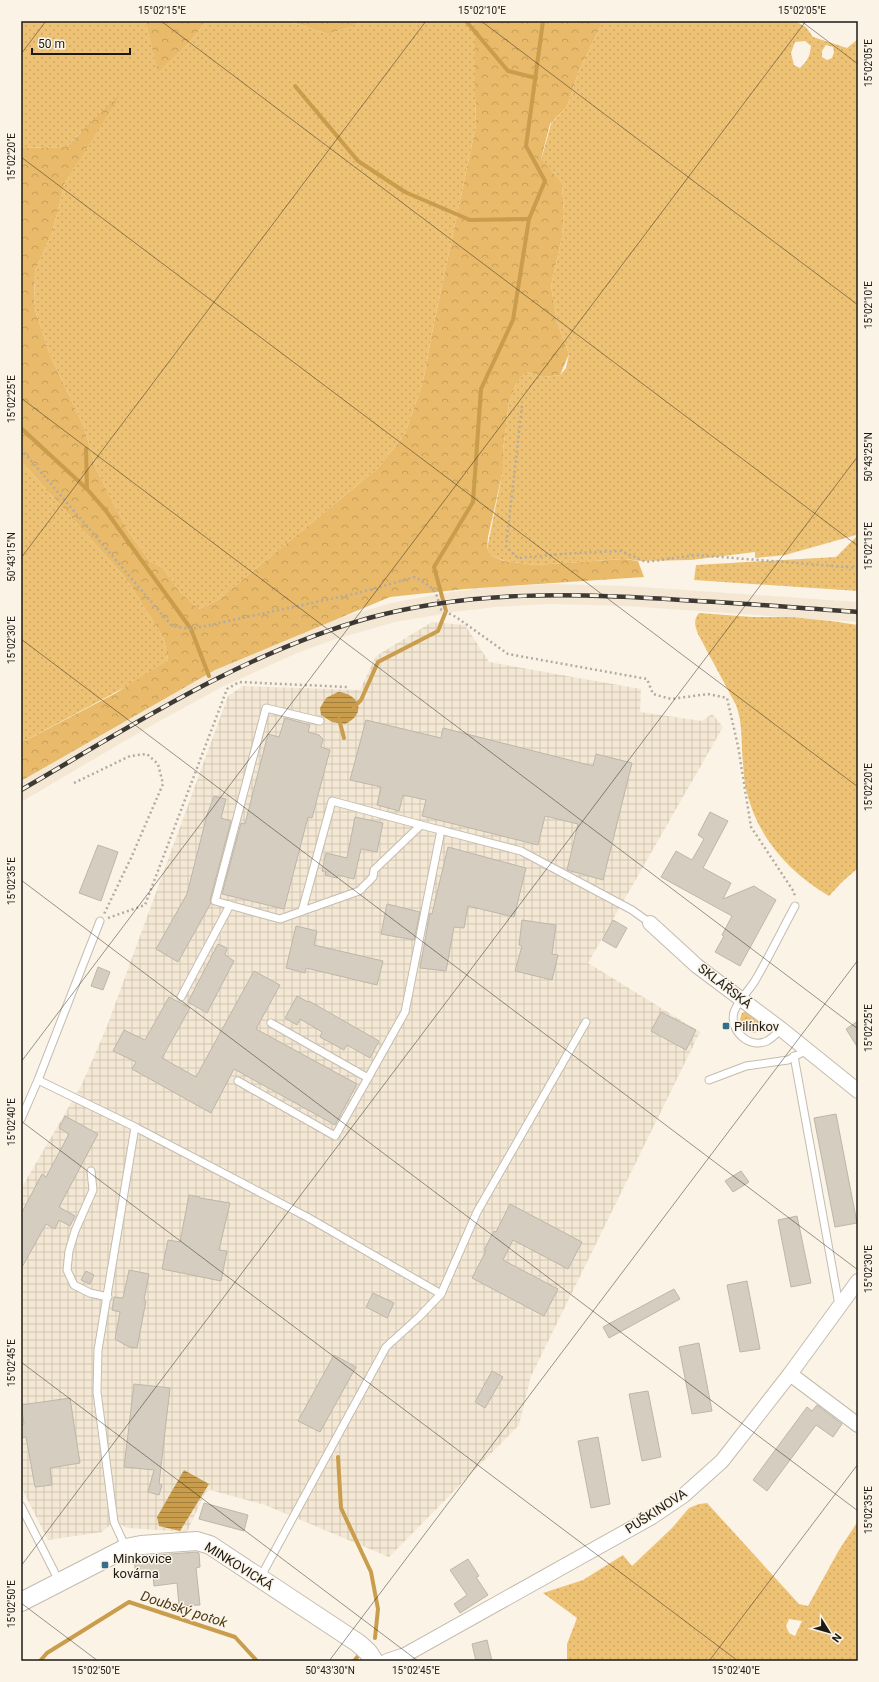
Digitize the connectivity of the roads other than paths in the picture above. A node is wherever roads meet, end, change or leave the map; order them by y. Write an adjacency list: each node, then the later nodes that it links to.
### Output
1 (320, 721): 4 (lane)
2 (420, 825): 3 (lane); 6 (lane); 6 (lane)
3 (441, 830): 8 (lane); 16 (lane)
4 (230, 905): 6 (lane); 9 (lane)
5 (795, 906): 10 (lane)
6 (302, 911)
7 (100, 921): 17 (lane)
8 (650, 923): 10 (street, SKLÁŘSKÁ)
9 (182, 997)
10 (741, 1000): 13 (street, SKLÁŘSKÁ); 13 (lane)
11 (586, 1022): 25 (lane)
12 (271, 1023): 16 (lane)
13 (781, 1029): 14 (street, SKLÁŘSKÁ)
14 (807, 1050): 15 (lane); 20 (street, SKLÁŘSKÁ)
15 (794, 1056): 18 (lane); 27 (lane)
16 (368, 1078): 19 (lane)
17 (38, 1080): 21 (lane); 22 (lane)
18 (709, 1080)
19 (238, 1081)
20 (858, 1091)
21 (21, 1119)
22 (135, 1127): 25 (lane); 26 (lane)
23 (91, 1171): 26 (lane)
24 (858, 1281): 27 (street, PUŠKINOVA)
25 (441, 1294): 32 (lane)
26 (108, 1297): 31 (lane)
27 (839, 1305): 28 (street, PUŠKINOVA)
28 (790, 1374): 29 (street); 36 (street, PUŠKINOVA)
29 (858, 1425)
30 (21, 1506): 33 (lane)
31 (126, 1548): 32 (street, MINKOVICKÁ); 33 (street, MINKOVICKÁ)
32 (260, 1578): 35 (street, MINKOVICKÁ)
33 (59, 1582): 34 (street, MINKOVICKÁ)
34 (21, 1602)
35 (374, 1661)
36 (387, 1661)

